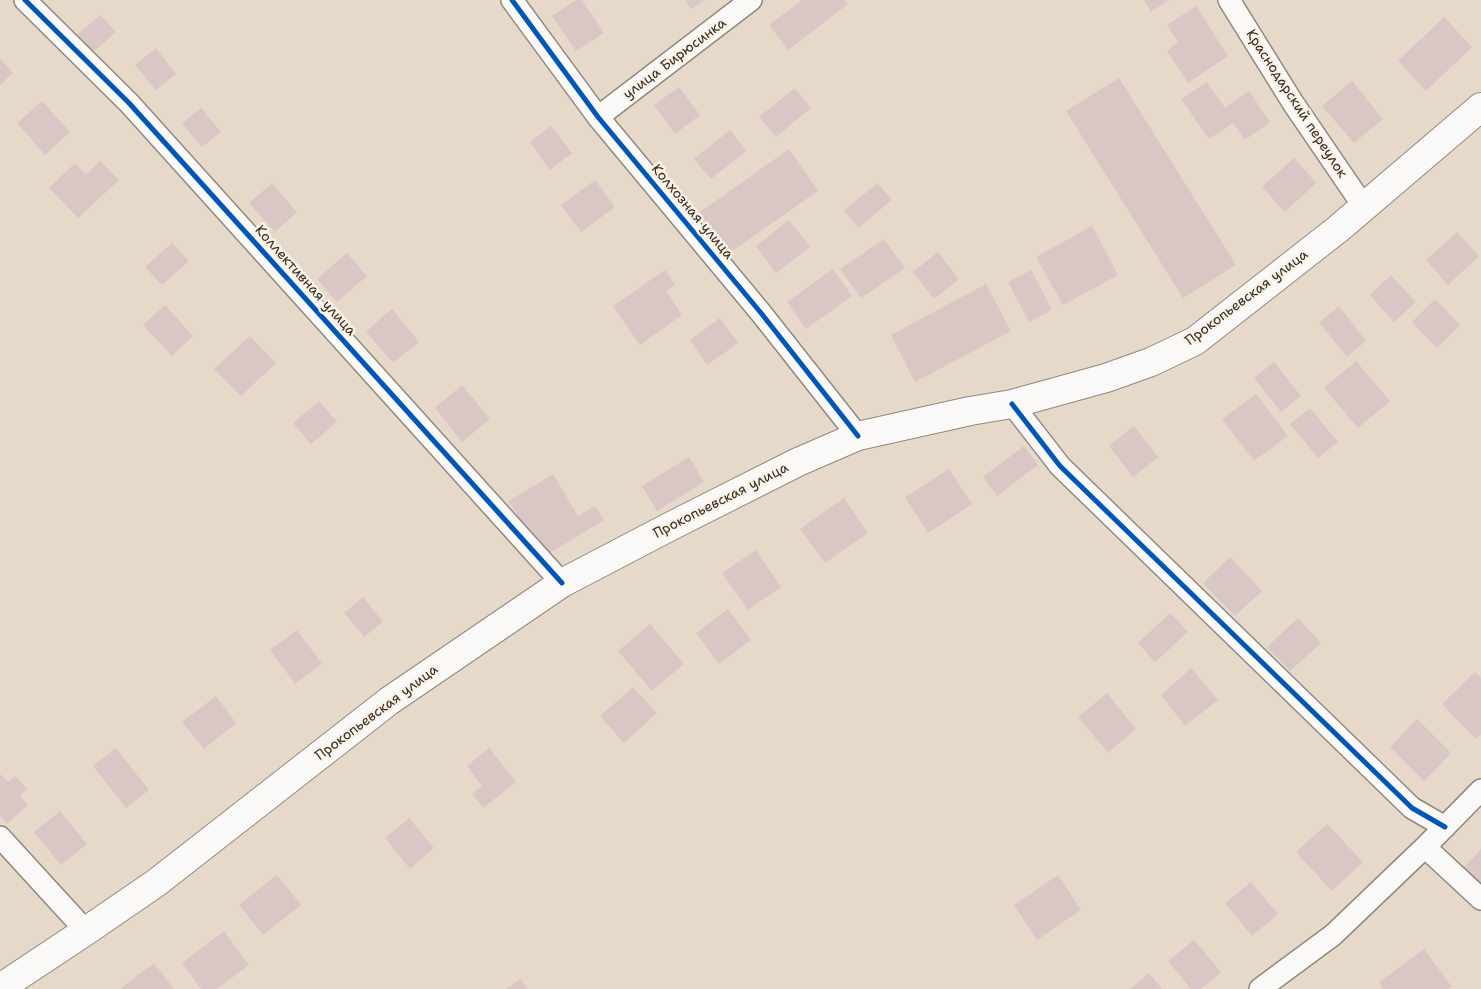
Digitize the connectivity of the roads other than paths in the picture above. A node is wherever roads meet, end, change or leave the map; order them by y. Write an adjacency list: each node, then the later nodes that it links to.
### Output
1 (25, 0): 10 (street, Коллективная улица)
2 (512, 0): 6 (street, Колхозная улица)
3 (751, 0): 6 (street, улица Бирюсинка)
4 (1229, 0): 7 (street, Краснодарский переулок)
5 (1481, 107): 7 (main road, Прокопьевская улица)
6 (598, 117): 9 (street, Колхозная улица)
7 (1364, 207): 8 (main road, Прокопьевская улица)
8 (1012, 404): 9 (main road, Прокопьевская улица); 12 (street)
9 (858, 436): 10 (main road, Прокопьевская улица)
10 (562, 583): 16 (main road, Прокопьевская улица)
11 (1481, 790): 12 (street)
12 (1445, 827): 14 (street)
13 (0, 837): 16 (street)
14 (1426, 847): 15 (street); 18 (street)
15 (1481, 899)
16 (86, 931): 17 (main road, Прокопьевская улица)
17 (0, 988)
18 (1260, 989)

